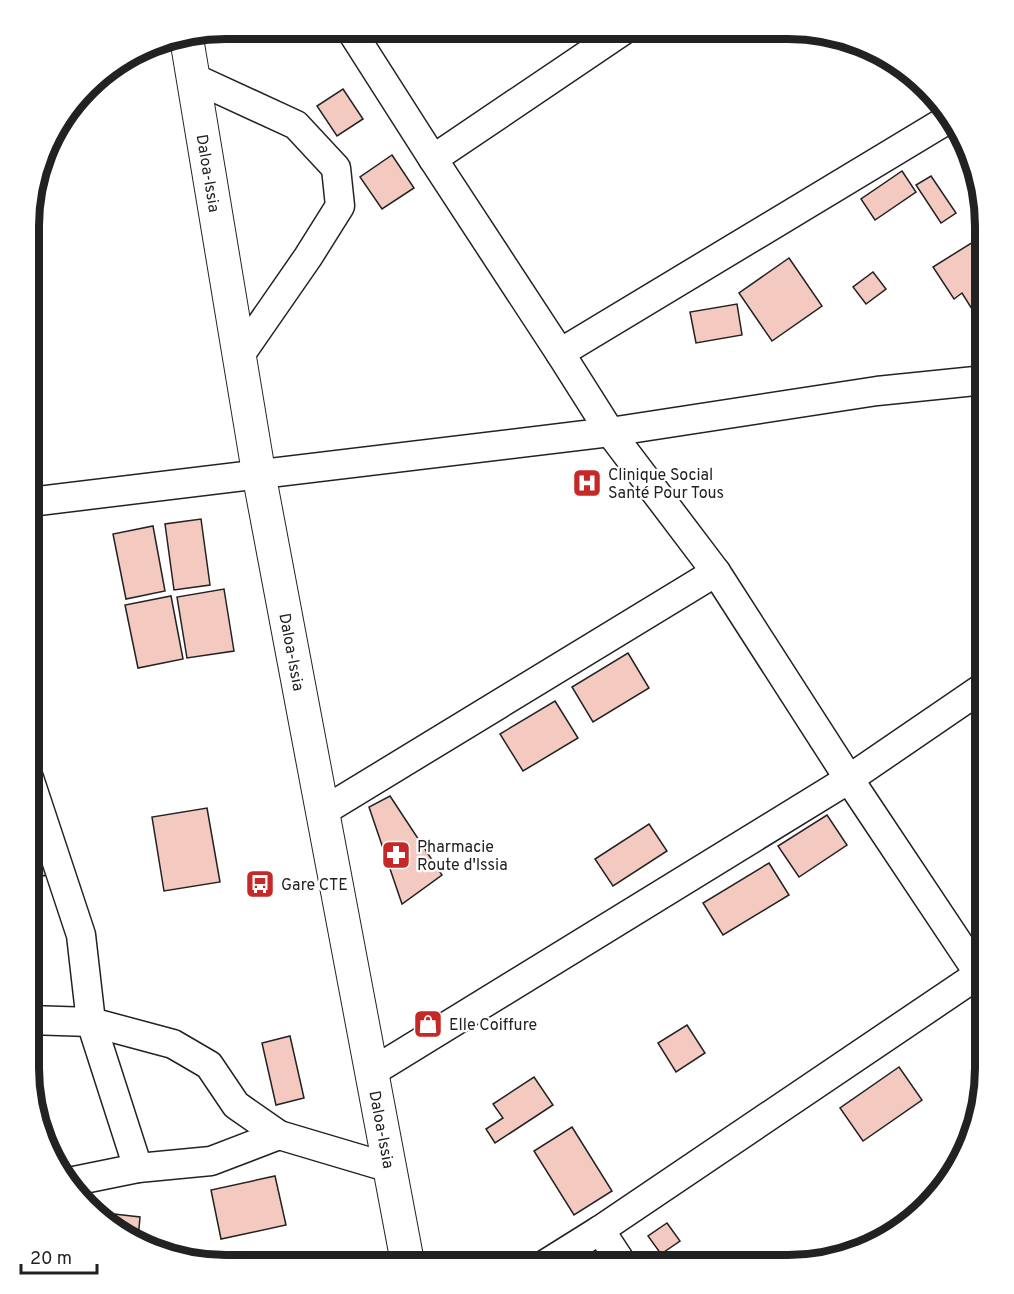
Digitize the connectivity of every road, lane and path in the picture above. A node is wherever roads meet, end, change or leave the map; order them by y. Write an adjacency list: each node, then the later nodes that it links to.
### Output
1 (356, 39): 6 (street)
2 (611, 39): 6 (street)
3 (188, 44): 4 (main road, Daloa-Issia)
4 (194, 78): 8 (main road, Daloa-Issia); 8 (street)
5 (943, 122): 7 (street)
6 (433, 159): 7 (street)
7 (561, 353): 10 (street)
8 (240, 355): 11 (main road, Daloa-Issia)
9 (975, 381): 10 (street)
10 (610, 432): 11 (street); 13 (street)
11 (259, 475): 12 (street); 17 (main road, Daloa-Issia)
12 (39, 501)
13 (716, 572): 15 (street); 17 (street)
14 (975, 693): 15 (street)
15 (849, 780): 18 (street); 22 (street)
16 (39, 808): 21 (street)
17 (322, 812): 22 (main road, Daloa-Issia)
18 (975, 963)
19 (975, 980): 27 (street)
20 (39, 1020): 21 (street)
21 (91, 1022): 23 (street); 24 (street)
22 (372, 1072): 25 (main road, Daloa-Issia)
23 (279, 1134): 24 (street); 25 (street)
24 (138, 1168): 26 (street)
25 (390, 1168): 28 (main road, Daloa-Issia)
26 (77, 1180)
27 (600, 1230): 29 (street); 30 (street)
28 (406, 1255)
29 (560, 1255)
30 (616, 1255)

